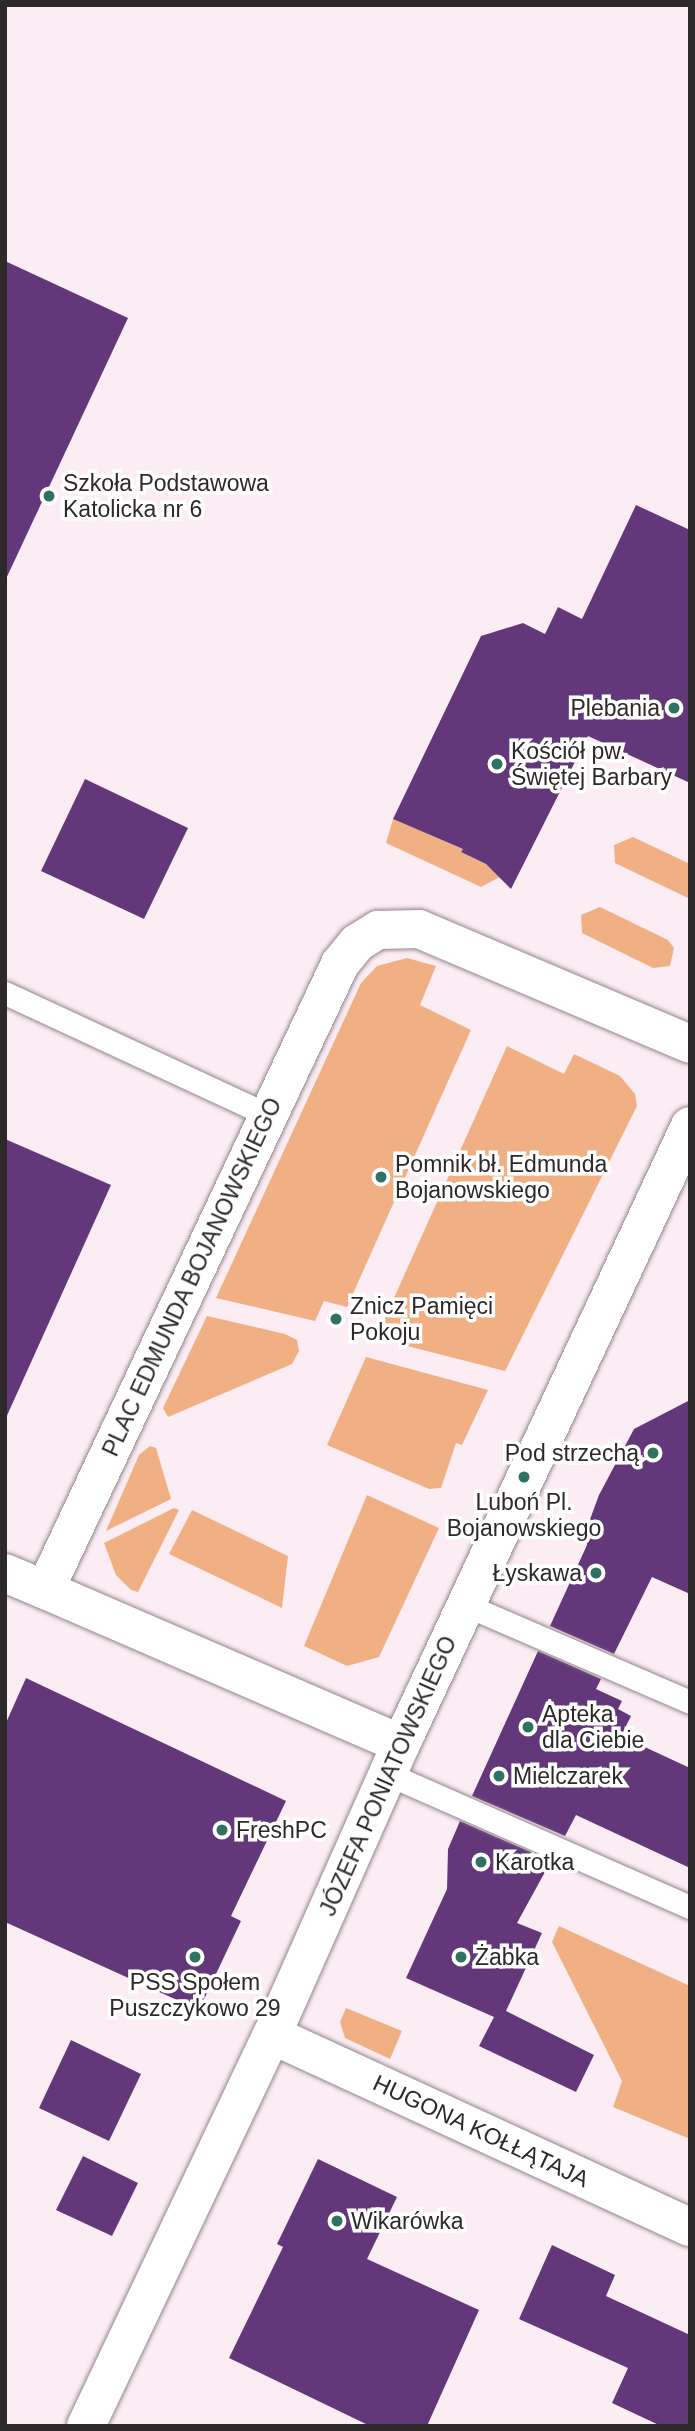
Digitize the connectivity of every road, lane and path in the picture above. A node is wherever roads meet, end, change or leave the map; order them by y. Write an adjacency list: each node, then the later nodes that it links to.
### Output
1 (5, 993): 3 (lane)
2 (690, 1044): 3 (street, PLAC EDMUNDA BOJANOWSKIEGO)
3 (268, 1115): 6 (street, PLAC EDMUNDA BOJANOWSKIEGO)
4 (690, 1126): 7 (street, JÓZEFA PONIATOWSKIEGO)
5 (5, 1573): 6 (street)
6 (45, 1590): 9 (street)
7 (466, 1605): 8 (lane); 9 (street, JÓZEFA PONIATOWSKIEGO)
8 (690, 1702)
9 (395, 1759): 10 (lane); 11 (street, JÓZEFA PONIATOWSKIEGO)
10 (690, 1907)
11 (272, 2035): 12 (street, HUGONA KOŁŁĄTAJA); 13 (street, JÓZEFA PONIATOWSKIEGO)
12 (690, 2227)
13 (86, 2426)

